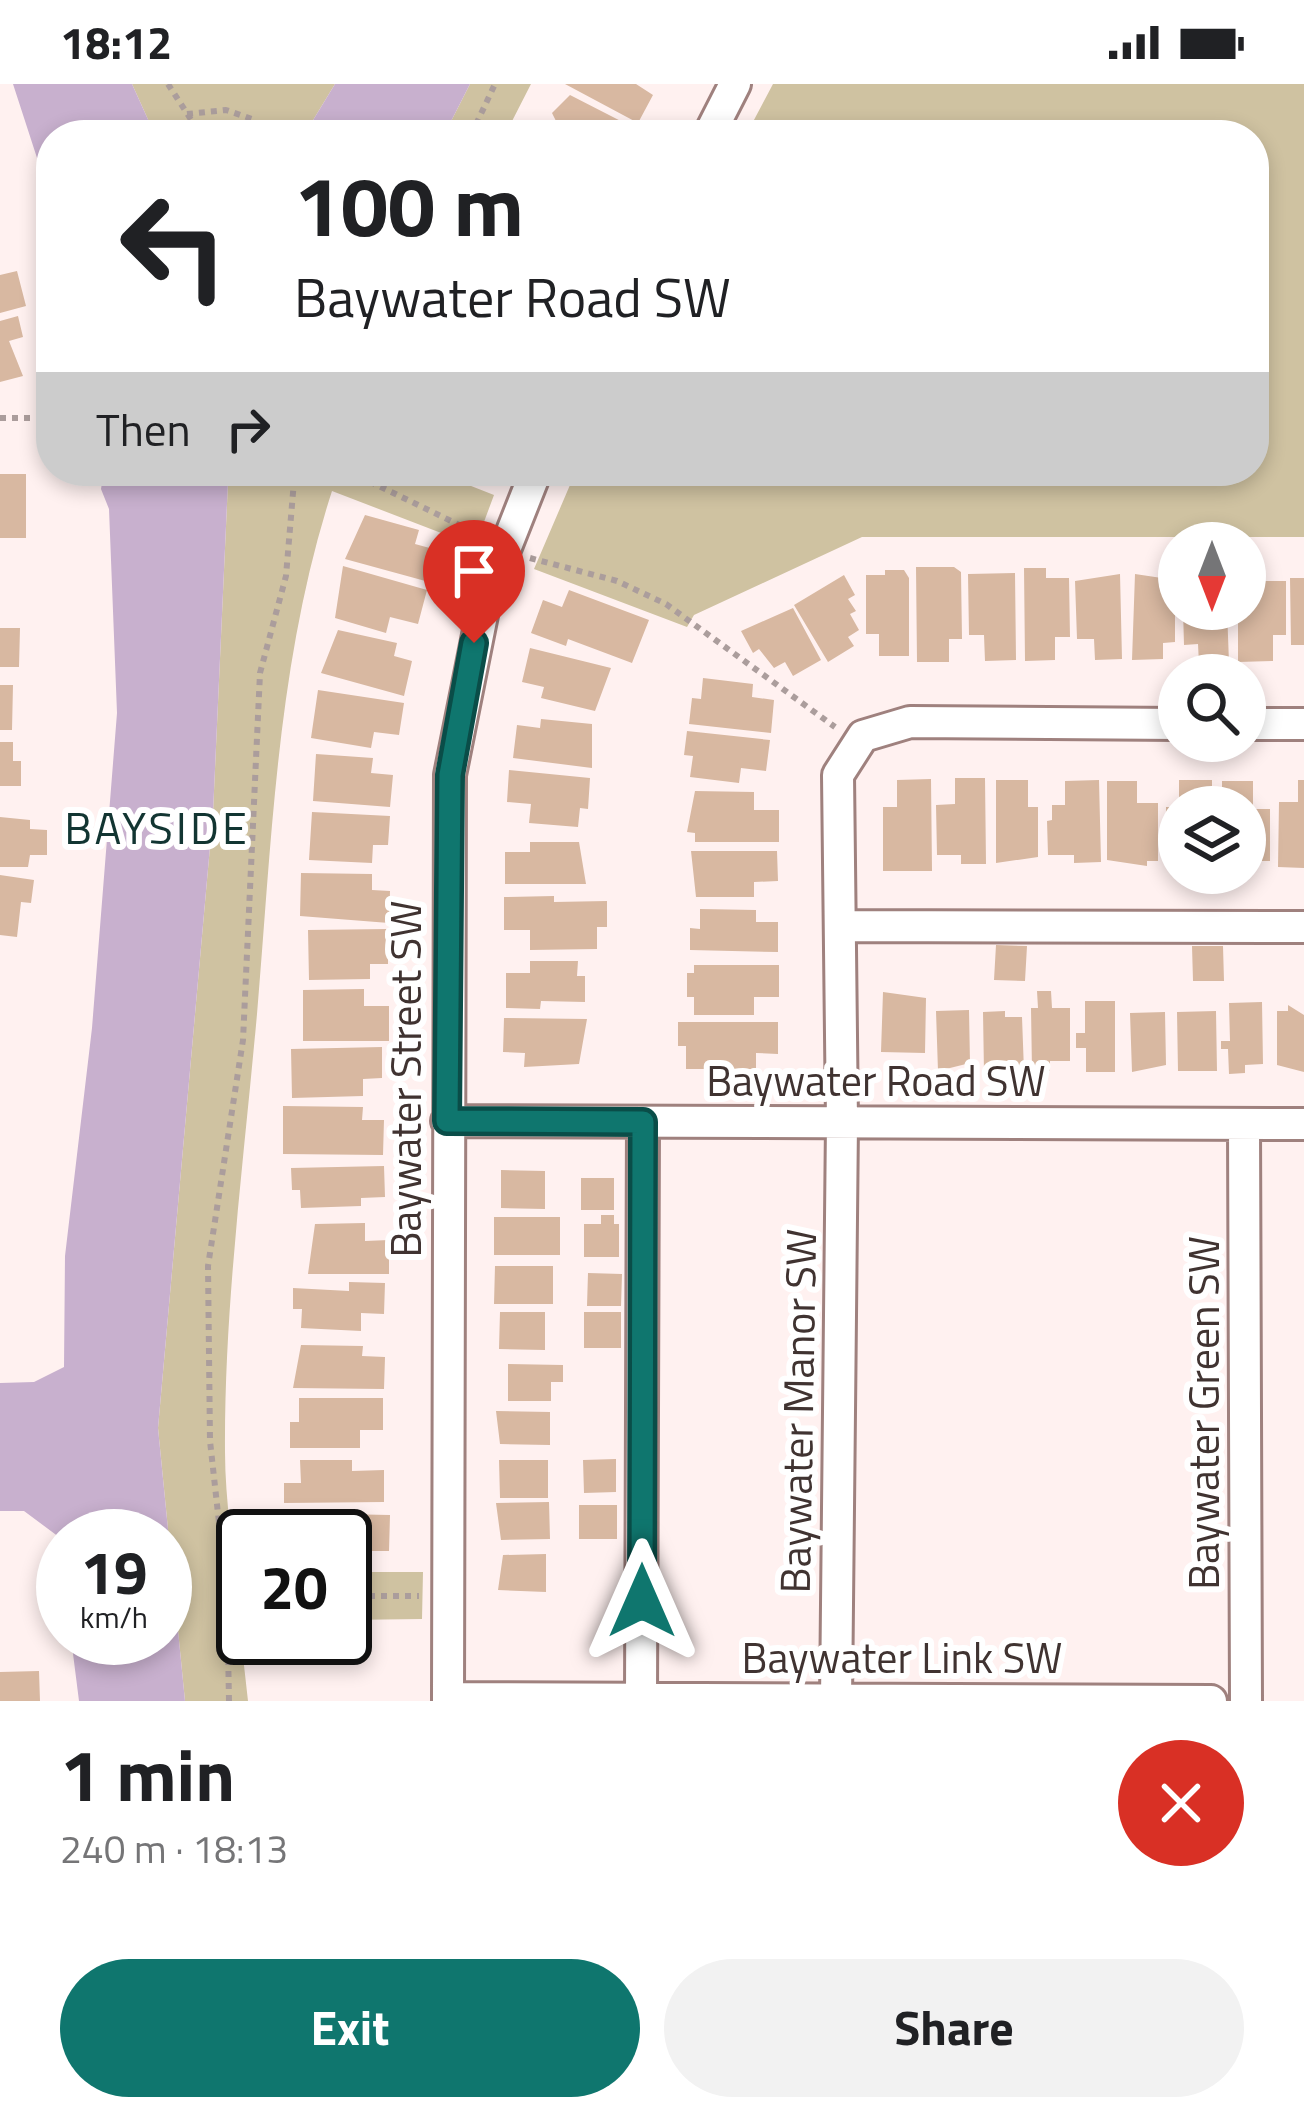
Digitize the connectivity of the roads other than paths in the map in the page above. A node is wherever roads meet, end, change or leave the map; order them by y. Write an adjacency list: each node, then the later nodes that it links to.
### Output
1 (735, 84): 2 (street)
2 (717, 120)
3 (530, 486): 9 (street, Baywater Street SW)
4 (1158, 724): 7 (street, Baywater Manor SW)
5 (1266, 724): 6 (street)
6 (1304, 724)
7 (840, 926): 8 (street); 11 (street, Baywater Manor SW)
8 (1304, 927)
9 (447, 1121): 10 (street, Baywater Road SW); 15 (street, Baywater Street SW)
10 (643, 1122): 11 (street, Baywater Road SW); 14 (street)
11 (842, 1122): 12 (street, Baywater Road SW); 16 (street, Baywater Manor SW)
12 (1244, 1124): 13 (street, Baywater Road SW); 18 (street, Baywater Green SW)
13 (1304, 1124)
14 (641, 1696): 15 (street, Baywater Link SW); 16 (street, Baywater Link SW)
15 (448, 1700)
16 (836, 1700): 17 (street, Baywater Link SW)
17 (1211, 1701)
18 (1246, 1701)

